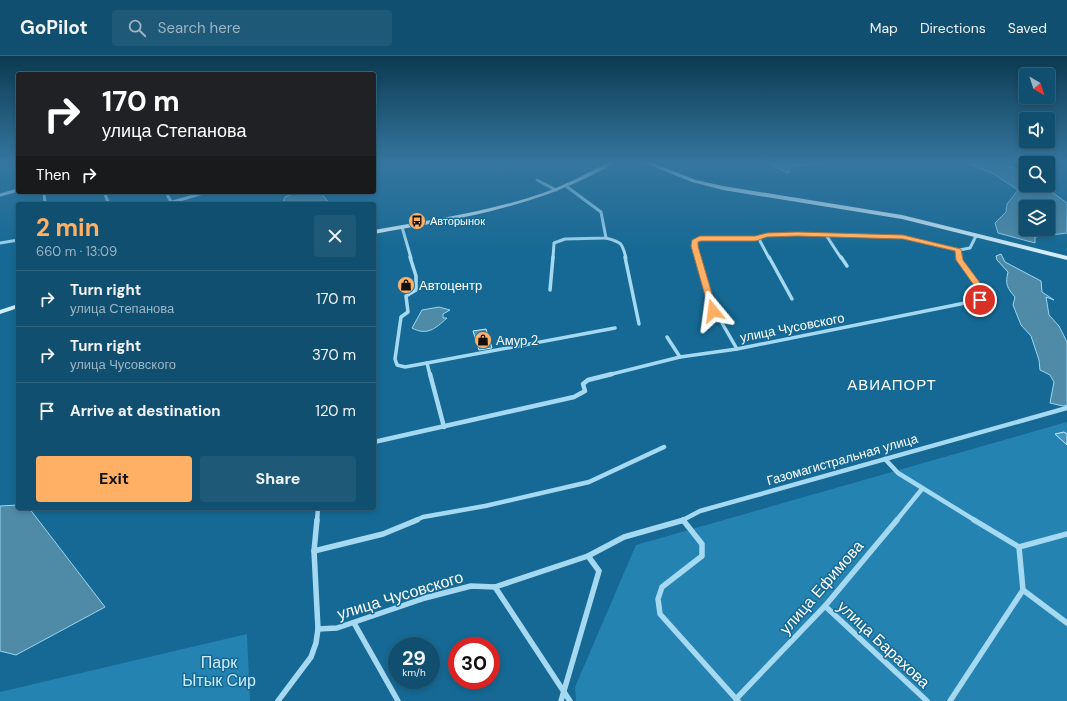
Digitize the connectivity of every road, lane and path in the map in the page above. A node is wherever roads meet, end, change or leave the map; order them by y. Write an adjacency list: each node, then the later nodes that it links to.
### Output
1 (10, 192): 7 (street)
2 (549, 192): 9 (main road)
3 (575, 192): 14 (street)
4 (748, 192): 13 (main road)
5 (167, 194): 8 (street)
6 (200, 194): 8 (street)
7 (0, 195)
8 (171, 202)
9 (402, 227): 10 (main road); 31 (street)
10 (376, 232)
11 (826, 235): 12 (street); 17 (street); 19 (street)
12 (760, 236): 21 (street); 23 (street)
13 (976, 236): 17 (street); 18 (main road)
14 (606, 238): 20 (street); 25 (street)
15 (16, 240): 16 (street)
16 (0, 243)
17 (959, 250): 29 (street, улица Чусовского)
18 (1067, 258)
19 (847, 266)
20 (550, 290)
21 (792, 299)
22 (16, 307): 24 (main road)
23 (713, 311)
24 (0, 312)
25 (639, 324)
26 (722, 324): 29 (street)
27 (615, 328): 31 (street)
28 (666, 337): 30 (street)
29 (737, 349): 30 (street, улица Чусовского)
30 (680, 357): 33 (street, улица Чусовского)
31 (427, 363): 33 (street)
32 (1067, 408): 36 (street, Газомагистральная улица)
33 (444, 427): 34 (street, улица Чусовского)
34 (376, 442)
35 (664, 447): 43 (street)
36 (884, 459): 37 (street); 39 (street, Газомагистральная улица)
37 (922, 488): 42 (street); 47 (street, улица Ефимова)
38 (318, 510): 43 (street)
39 (683, 520): 41 (street, Газомагистральная улица); 52 (street)
40 (1067, 534): 42 (street)
41 (624, 537): 44 (street, улица Чусовского)
42 (1019, 547): 46 (street)
43 (314, 551): 50 (street)
44 (588, 556): 45 (street, улица Чусовского); 51 (street)
45 (495, 587): 48 (street, улица Чусовского); 51 (street)
46 (1023, 590): 49 (street); 58 (street)
47 (825, 606): 52 (street, улица Ефимова); 57 (street, улица Барахова)
48 (354, 623): 50 (street, улица Чусовского); 54 (street)
49 (1067, 623)
50 (318, 629): 53 (street)
51 (564, 690): 55 (street); 56 (street)
52 (737, 700)
53 (278, 701)
54 (398, 701)
55 (561, 701)
56 (570, 701)
57 (927, 701)
58 (950, 701)

